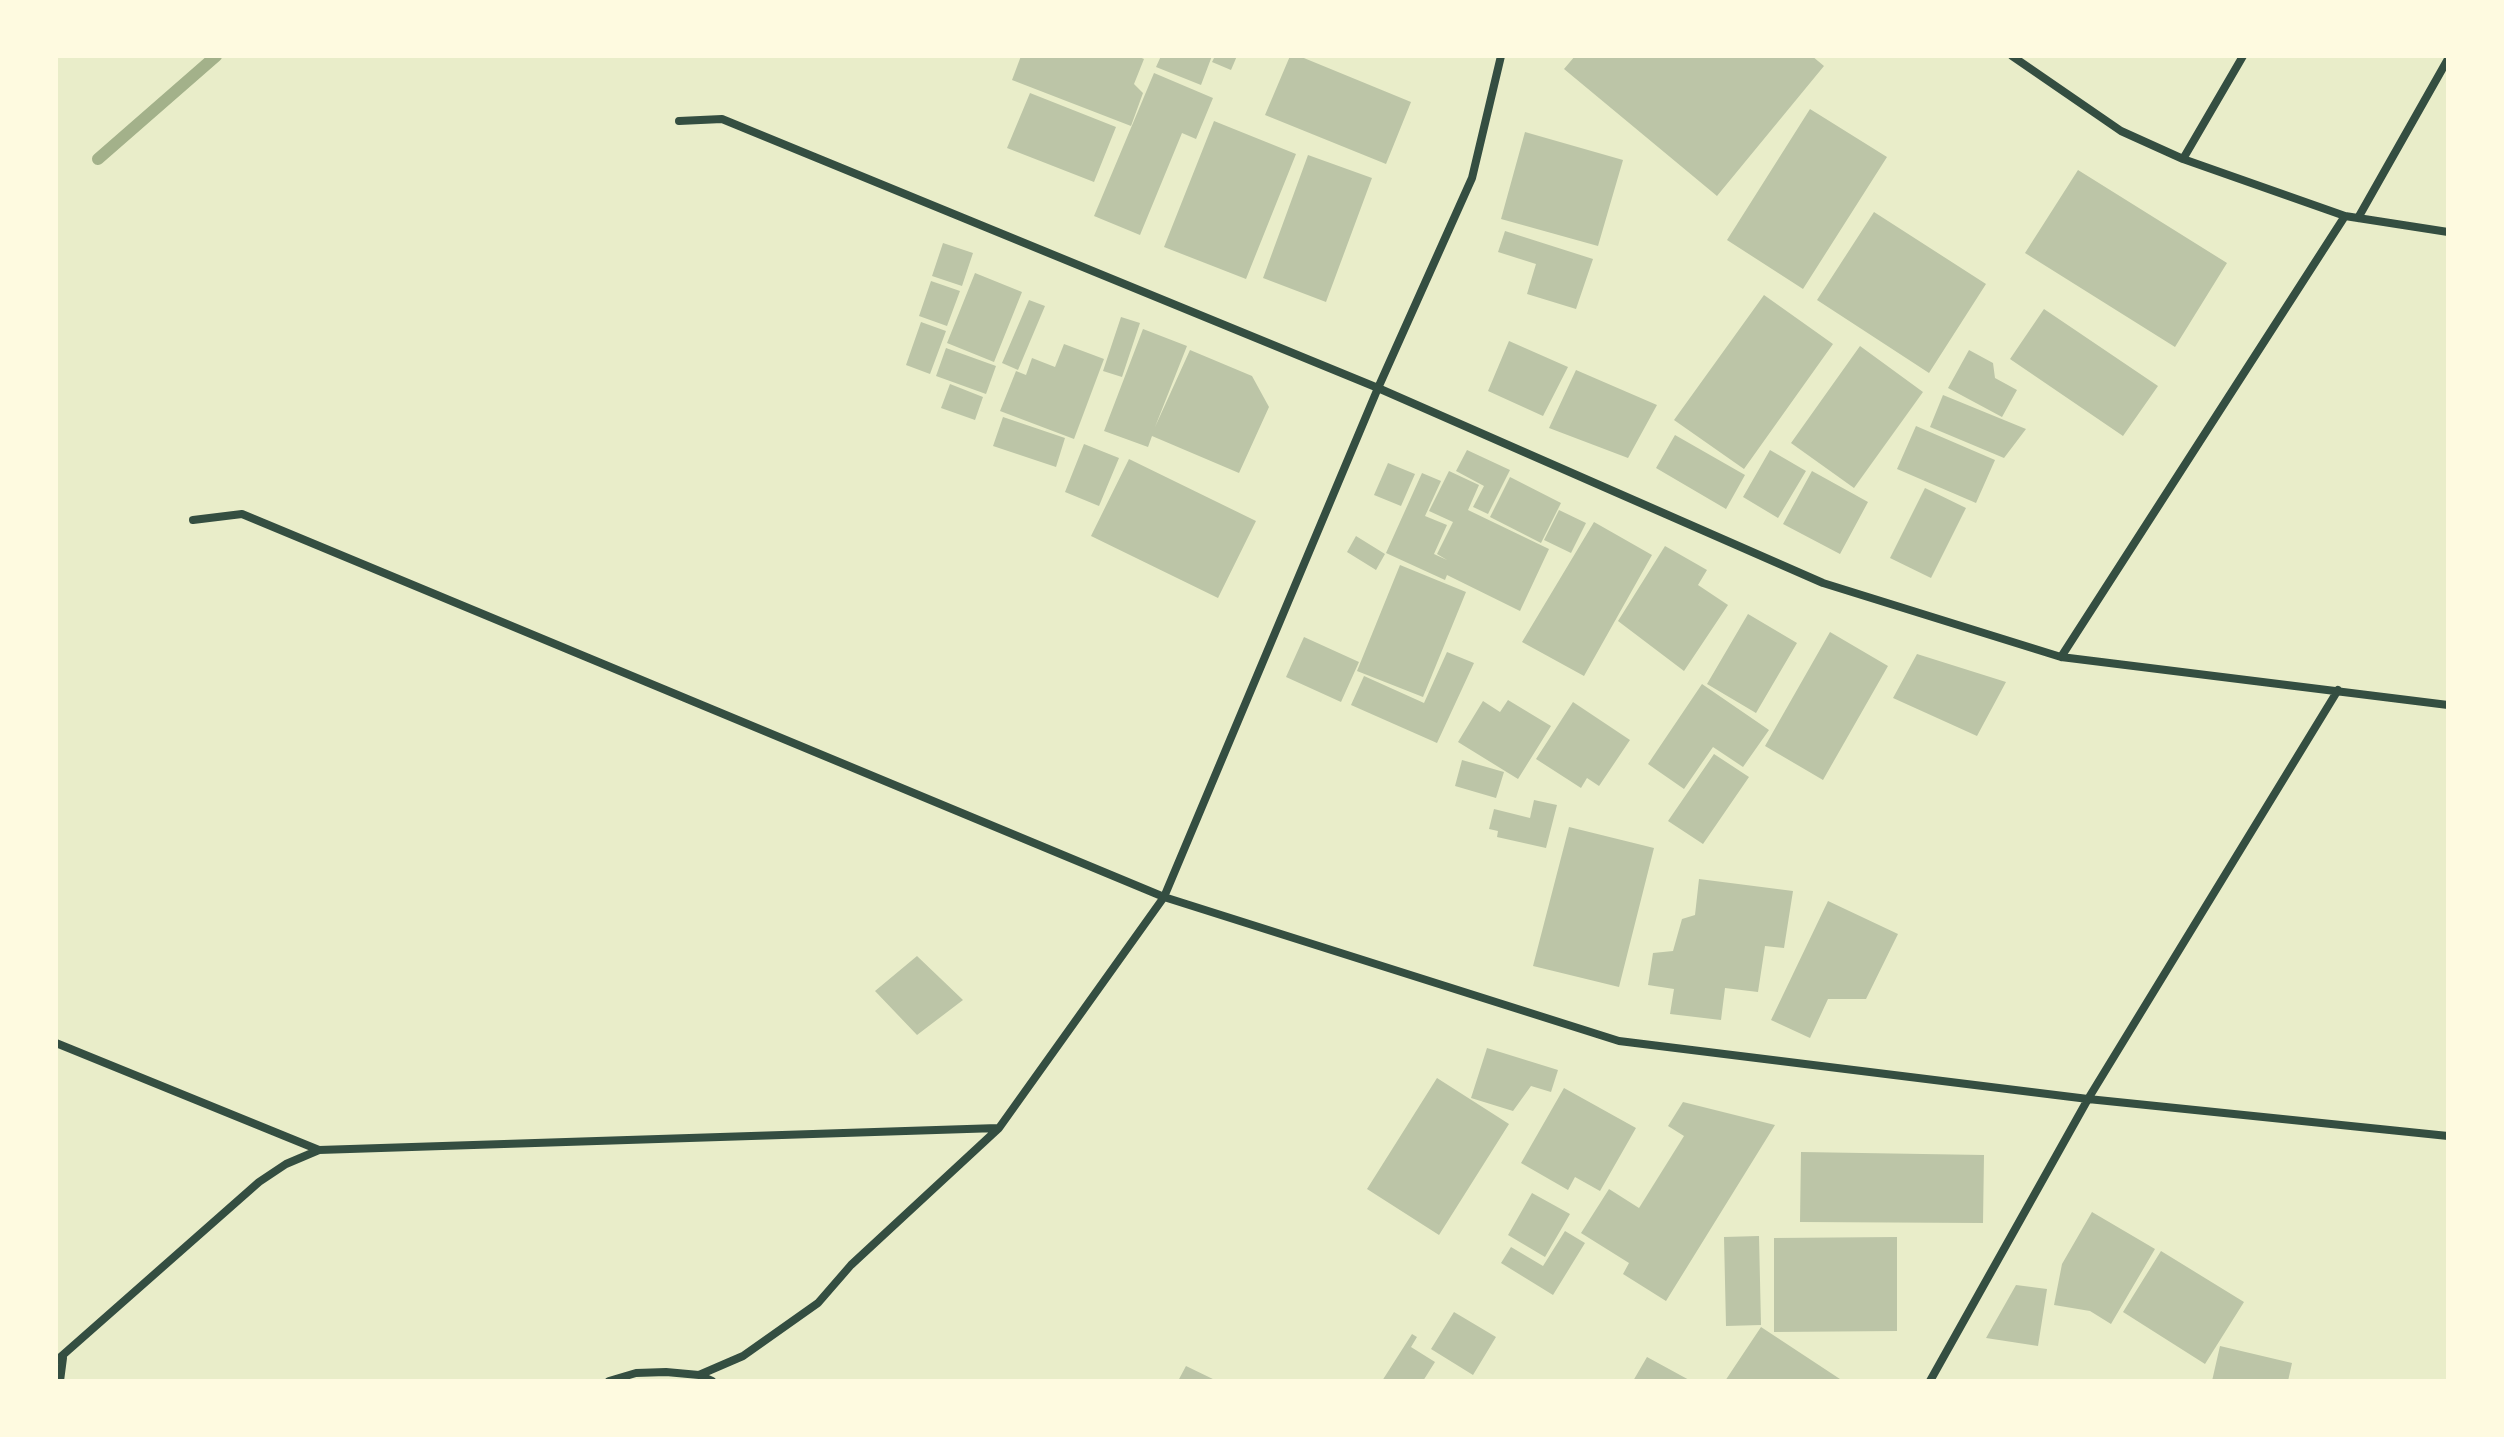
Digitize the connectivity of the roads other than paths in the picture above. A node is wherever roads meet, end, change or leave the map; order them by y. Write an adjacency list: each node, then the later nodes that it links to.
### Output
1 (1501, 56): 10 (street)
2 (2012, 56): 6 (street)
3 (2243, 56): 6 (street)
4 (2448, 59): 8 (street)
5 (679, 121): 10 (street)
6 (2183, 159): 7 (street)
7 (2345, 216): 8 (street); 12 (street)
8 (2358, 218): 9 (street)
9 (2448, 232)
10 (1378, 388): 12 (street); 15 (street)
11 (193, 520): 15 (street)
12 (2061, 657): 13 (street)
13 (2338, 690): 14 (street); 17 (street)
14 (2448, 705)
15 (1164, 897): 17 (street); 18 (street)
16 (56, 1043): 20 (street)
17 (2088, 1099): 19 (street); 26 (street)
18 (999, 1128): 20 (street); 22 (street)
19 (2448, 1136)
20 (319, 1150): 21 (street)
21 (59, 1360): 23 (street)
22 (699, 1375): 24 (street); 25 (street)
23 (60, 1381)
24 (609, 1381)
25 (712, 1381)
26 (1930, 1381)

